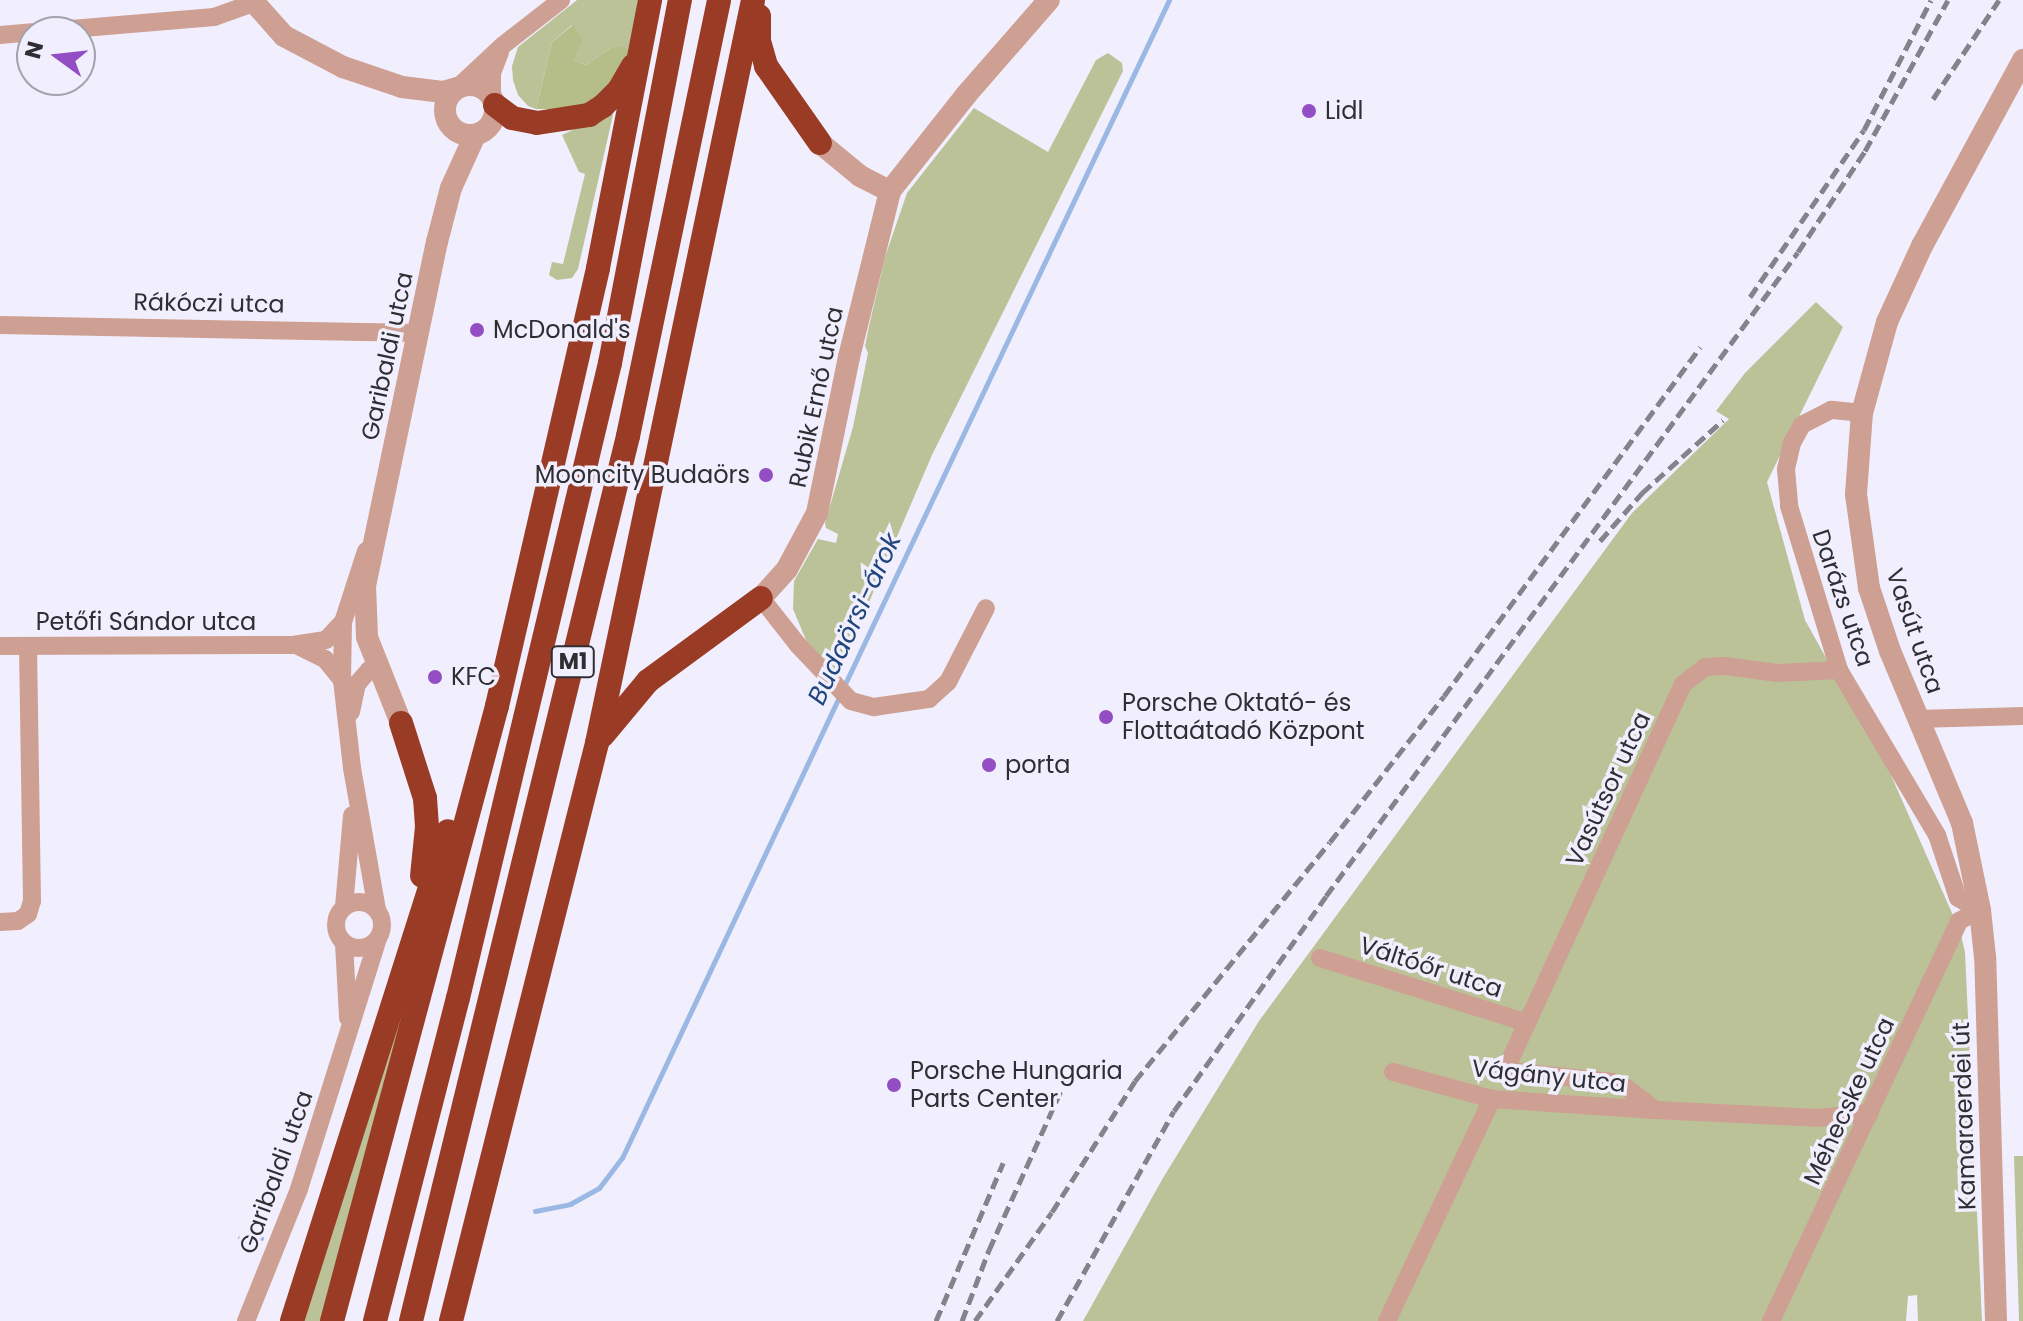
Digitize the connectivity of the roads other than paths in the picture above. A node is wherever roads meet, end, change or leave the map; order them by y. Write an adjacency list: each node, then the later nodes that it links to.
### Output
1 (561, 0): 10 (street)
2 (650, 0): 11 (highway)
3 (680, 0): 62 (highway, M1)
4 (719, 0): 63 (highway, M1)
5 (753, 0): 39 (highway)
6 (759, 0): 18 (highway)
7 (1049, 0): 20 (street, Rubik Ernő utca)
8 (252, 2): 9 (street); 13 (street)
9 (96, 27)
10 (502, 46): 14 (street); 15 (street)
11 (641, 54): 15 (highway); 25 (highway)
12 (2023, 60): 23 (street, Vasút utca)
13 (402, 87): 14 (street); 16 (street)
14 (457, 88): 15 (street); 16 (street)
15 (493, 101): 17 (street)
16 (449, 122): 17 (street); 19 (street, Garibaldi utca)
17 (475, 135): 19 (street, Garibaldi utca)
18 (820, 143): 20 (street)
19 (451, 188): 22 (street, Garibaldi utca)
20 (890, 191): 26 (street, Rubik Ernő utca)
21 (0, 325): 22 (street, Rákóczi utca)
22 (418, 333): 24 (street, Garibaldi utca)
23 (1862, 413): 33 (street, Darázs utca); 36 (street, Vasút utca)
24 (374, 536): 28 (street, Garibaldi utca); 32 (street, Garibaldi utca)
25 (521, 592): 47 (highway); 61 (highway)
26 (761, 598): 27 (street); 39 (highway)
27 (986, 608)
28 (343, 622): 29 (street, Petőfi Sándor utca); 34 (street, Garibaldi utca)
29 (293, 645): 31 (street, Petőfi Sándor utca); 34 (street, Petőfi Sándor utca)
30 (0, 646): 31 (street, Petőfi Sándor utca)
31 (28, 646): 44 (street)
32 (377, 669): 37 (street, Garibaldi utca); 38 (street, Garibaldi utca)
33 (1839, 670): 43 (street, Darázs utca); 49 (street, Vasútsor utca)
34 (342, 680): 38 (street, Garibaldi utca)
35 (2023, 716): 36 (street)
36 (1918, 719): 43 (street, Vasút utca)
37 (401, 723): 47 (highway)
38 (348, 727): 40 (street, Garibaldi utca)
39 (597, 743): 56 (highway)
40 (352, 768): 41 (street, Garibaldi utca); 42 (street, Garibaldi utca)
41 (344, 907): 42 (street); 46 (street)
42 (377, 910): 45 (street)
43 (1980, 910): 55 (street, Méhecske utca); 68 (street, Kamaraerdei út)
44 (0, 922)
45 (378, 939): 46 (street); 50 (street, Garibaldi utca)
46 (344, 943): 50 (street, Garibaldi utca)
47 (407, 957): 57 (highway)
48 (1320, 958): 49 (street, Váltóőr utca)
49 (1527, 1023): 51 (street, Vasútsor utca)
50 (348, 1037): 58 (street, Garibaldi utca)
51 (1509, 1062): 54 (street, Vágány utca)
52 (1393, 1072): 53 (street, Vágány utca)
53 (1492, 1099): 54 (street, Vágány utca); 66 (street)
54 (1655, 1110): 55 (street, Vágány utca)
55 (1870, 1113): 67 (street, Méhecske utca)
56 (473, 1237): 64 (highway); 65 (highway)
57 (315, 1247): 59 (highway); 60 (highway)
58 (246, 1321)
59 (279, 1321)
60 (292, 1321)
61 (332, 1321)
62 (375, 1321)
63 (411, 1321)
64 (451, 1321)
65 (461, 1321)
66 (1387, 1321)
67 (1771, 1321)
68 (1996, 1321)

